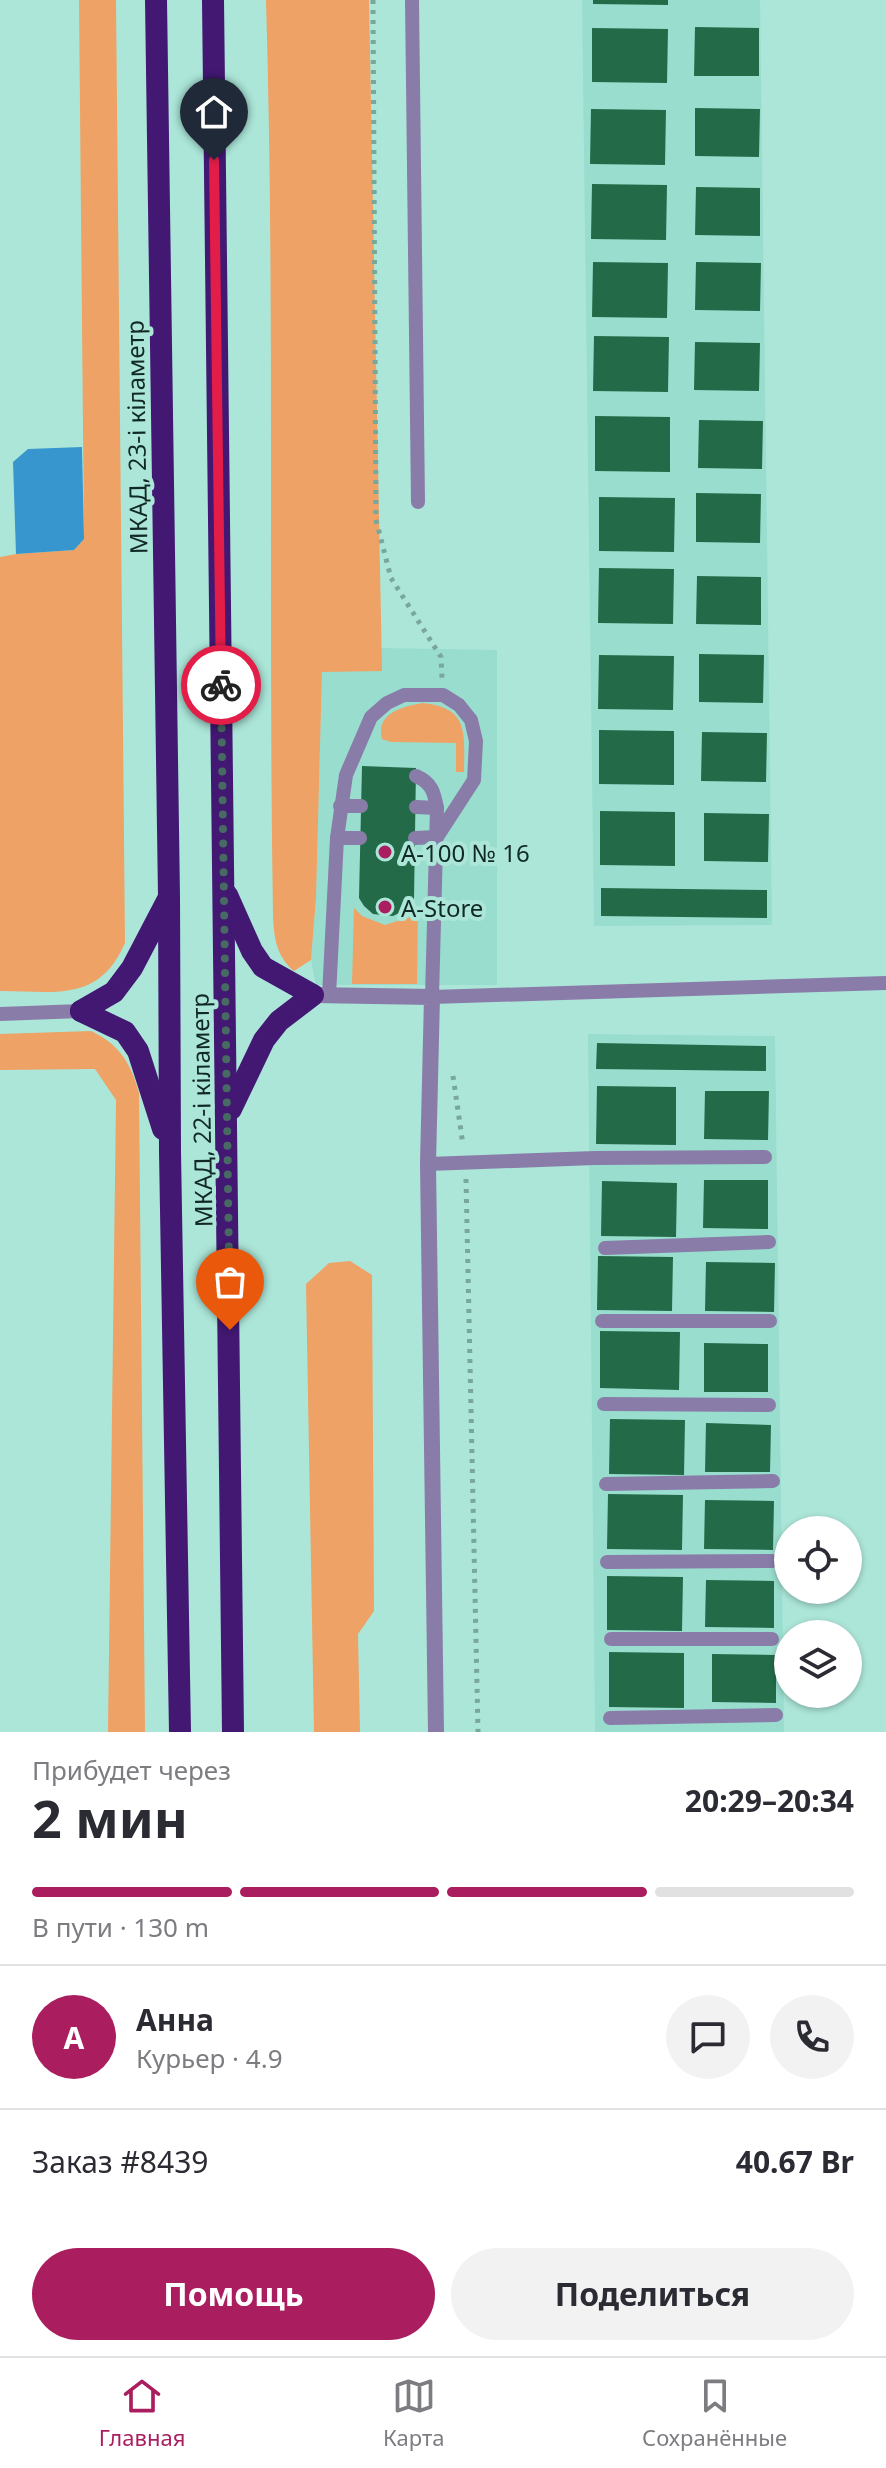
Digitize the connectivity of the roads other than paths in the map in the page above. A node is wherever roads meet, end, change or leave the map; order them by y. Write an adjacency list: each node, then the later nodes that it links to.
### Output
1 (156, 0): 14 (highway, МКАД, 23-і кіламетр)
2 (213, 0): 15 (highway)
3 (412, 0): 4 (lane)
4 (418, 502)
5 (416, 776): 9 (lane)
6 (340, 806): 7 (lane); 10 (lane); 11 (lane)
7 (361, 806)
8 (416, 807): 9 (lane)
9 (437, 808): 10 (lane)
10 (437, 837): 13 (lane); 19 (lane)
11 (337, 838): 12 (lane); 18 (lane)
12 (360, 838)
13 (415, 838)
14 (169, 873): 16 (highway, МКАД, 22-і кіламетр)
15 (223, 879): 18 (highway); 22 (highway, МКАД, 22-і кіламетр)
16 (169, 897): 20 (highway); 23 (highway, МКАД, 22-і кіламетр)
17 (886, 983): 19 (lane)
18 (321, 996): 19 (street); 22 (highway)
19 (432, 997): 25 (street)
20 (81, 1011): 21 (lane); 23 (highway)
21 (0, 1014)
22 (227, 1117): 41 (highway, МКАД, 22-і кіламетр)
23 (170, 1152): 40 (highway, МКАД, 22-і кіламетр)
24 (765, 1157): 25 (lane)
25 (428, 1164): 42 (street)
26 (769, 1242): 27 (lane)
27 (605, 1248)
28 (602, 1321): 29 (lane)
29 (770, 1321)
30 (604, 1404): 31 (lane)
31 (769, 1405)
32 (773, 1481): 33 (lane)
33 (606, 1484)
34 (772, 1561): 35 (lane)
35 (607, 1562)
36 (611, 1639): 37 (lane)
37 (772, 1639)
38 (776, 1715): 39 (lane)
39 (610, 1718)
40 (180, 1732)
41 (233, 1732)
42 (436, 1732)

